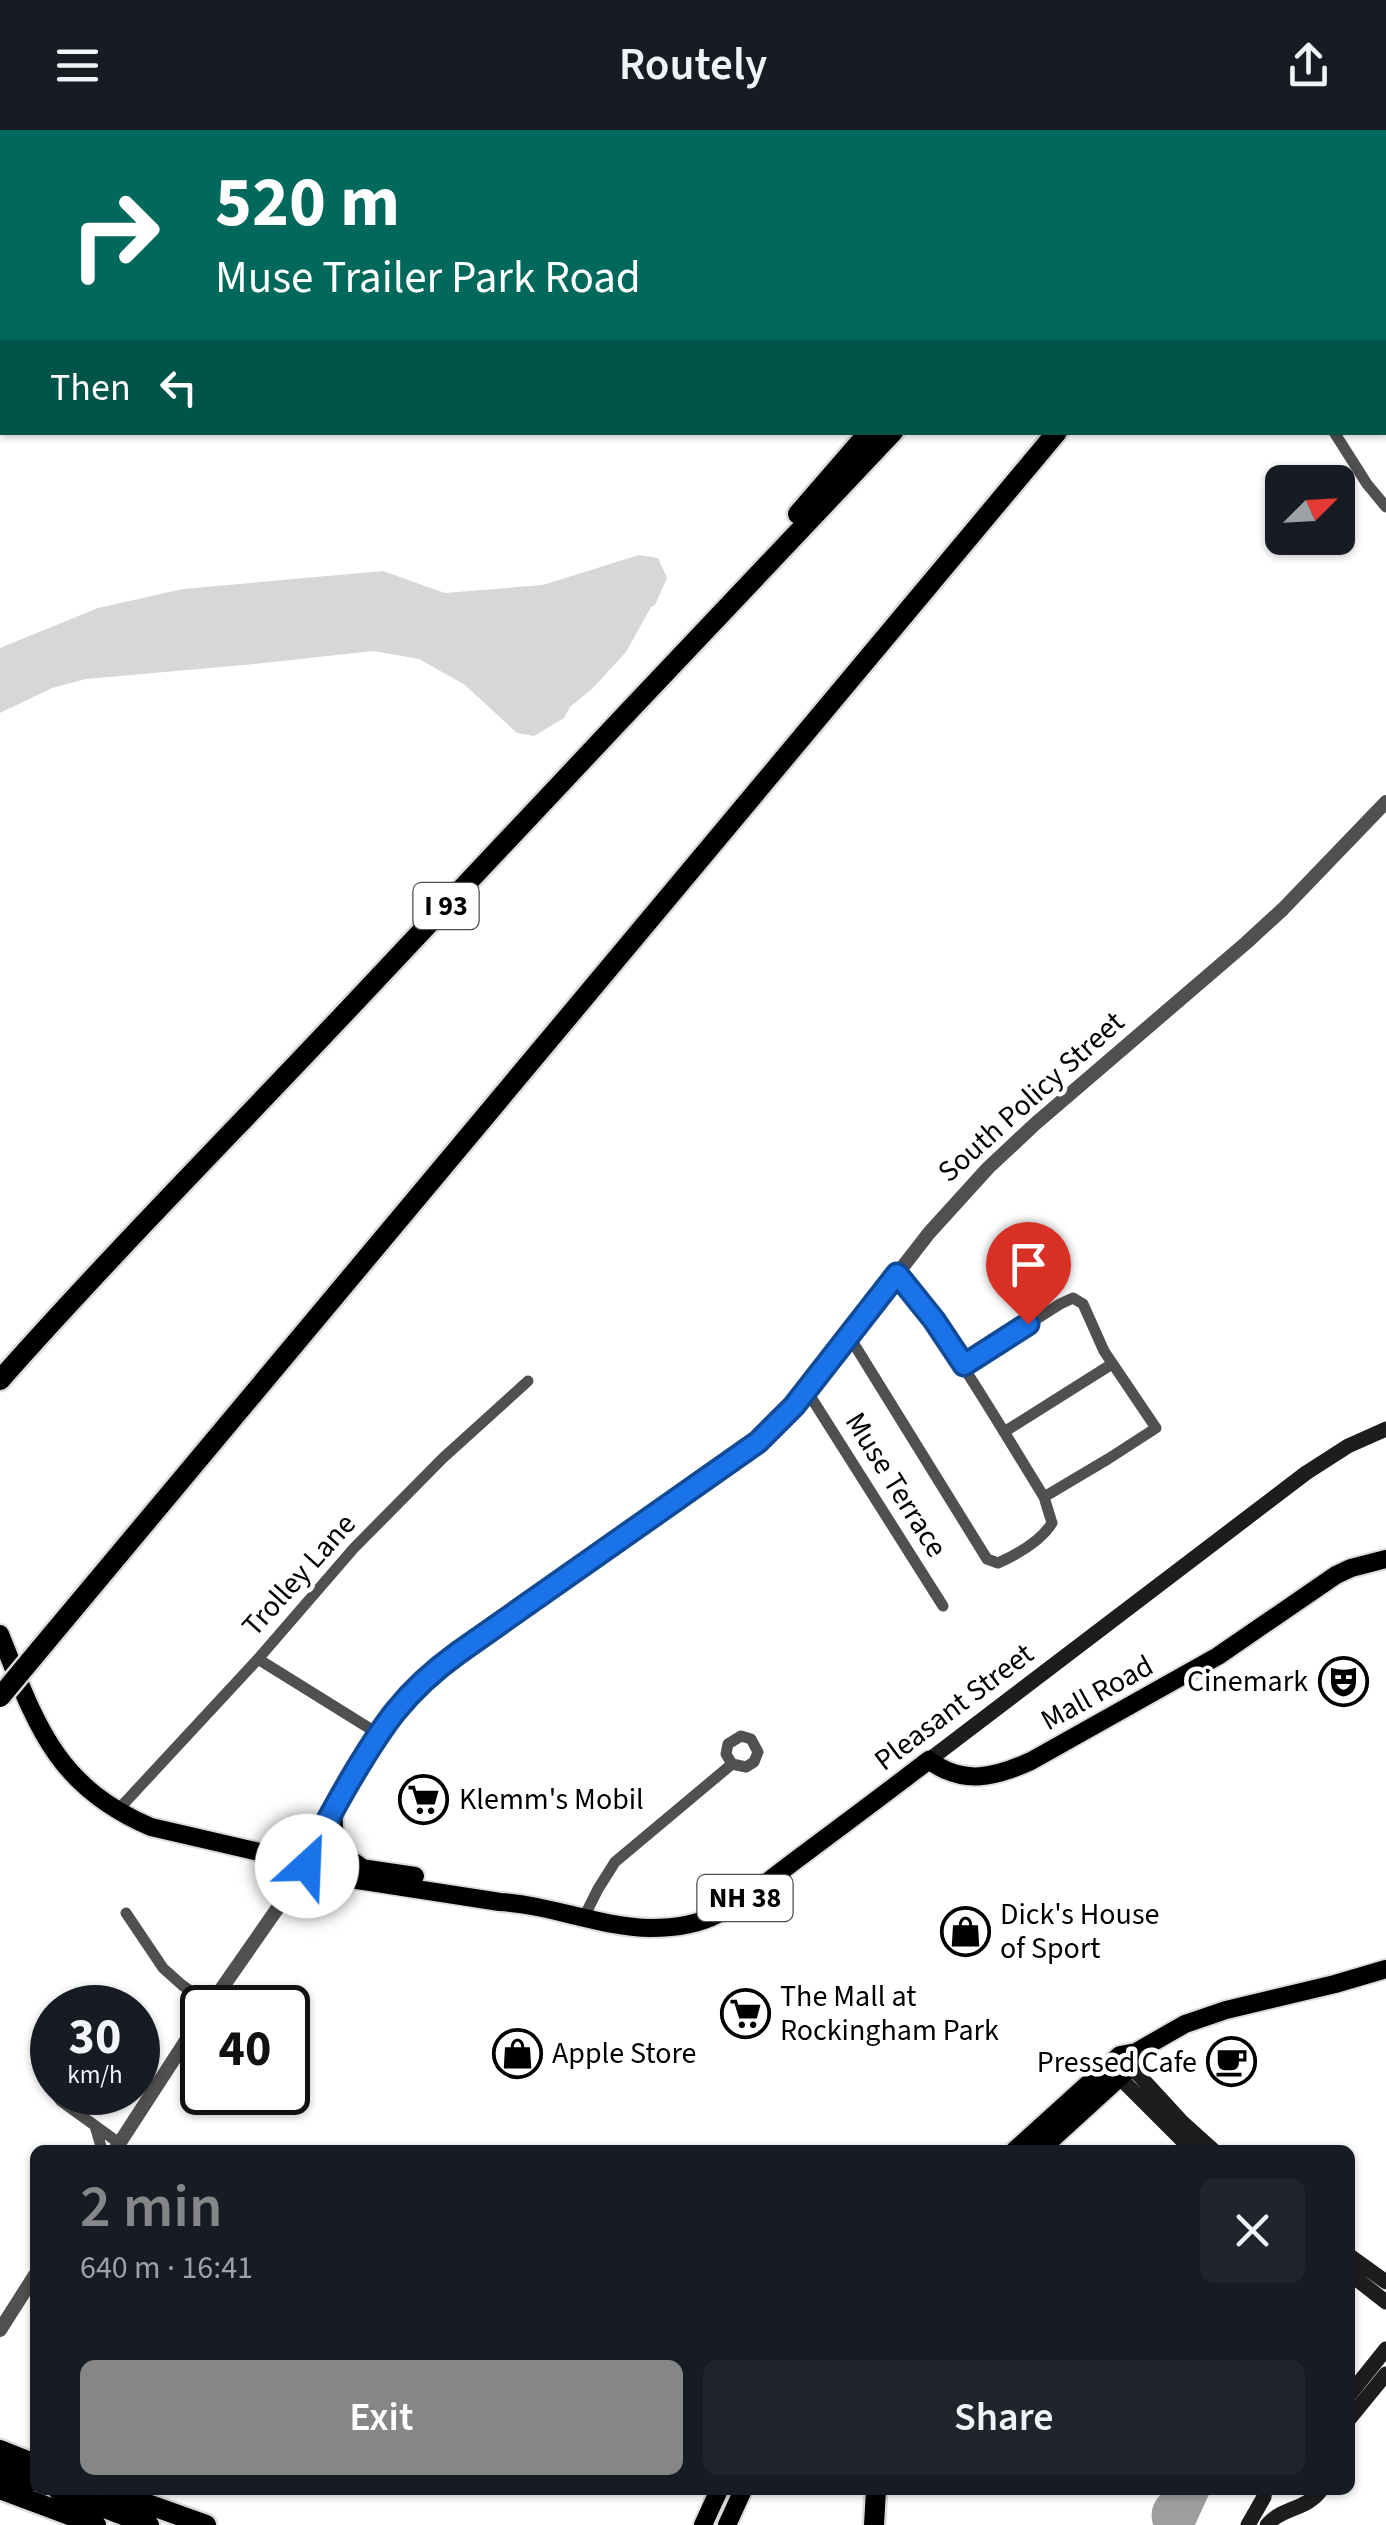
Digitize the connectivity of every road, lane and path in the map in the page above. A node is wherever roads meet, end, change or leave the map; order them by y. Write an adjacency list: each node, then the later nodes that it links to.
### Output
1 (866, 435): 6 (highway)
2 (890, 435): 6 (highway, I 93)
3 (1054, 435): 22 (highway, bridge)
4 (1336, 435): 5 (street)
5 (1386, 507)
6 (664, 672): 12 (highway, I 93)
7 (1386, 802): 8 (street, South Policy Street)
8 (897, 1274): 9 (street, South Policy Street); 11 (street)
9 (848, 1336): 14 (street, South Policy Street); 17 (street)
10 (1112, 1364): 11 (street); 16 (street); 17 (street)
11 (964, 1365): 16 (street)
12 (0, 1380)
13 (528, 1381): 21 (street, Trolley Lane)
14 (806, 1391): 19 (street, Muse Terrace); 23 (street, South Policy Street)
15 (1386, 1430): 24 (main road, Pleasant Street)
16 (1004, 1432): 17 (street)
17 (1044, 1498)
18 (1386, 1559): 24 (main road, Mall Road)
19 (942, 1606)
20 (0, 1634): 27 (main road, NH 38)
21 (258, 1658): 23 (street); 27 (street, Trolley Lane)
22 (0, 1696)
23 (378, 1734): 26 (street, South Policy Street)
24 (930, 1760): 32 (main road, Pleasant Street / NH 38)
25 (732, 1764): 32 (street)
26 (334, 1808): 28 (street, South Policy Street); 29 (main road)
27 (117, 1812): 28 (main road, NH 38)
28 (307, 1866): 29 (main road, Pleasant Street / NH 38); 30 (main road, Pleasant Street / NH 38); 35 (street, South Policy Street)
29 (361, 1866): 30 (main road, Pleasant Street / NH 38)
30 (523, 1903): 32 (main road, Pleasant Street / NH 38)
31 (126, 1913): 34 (street)
32 (584, 1917)
33 (1386, 1969): 37 (main road)
34 (182, 1985)
35 (224, 1985)
36 (180, 2050): 42 (street, South Policy Street)
37 (1123, 2063): 43 (main road); 44 (main road); 45 (main road); 46 (main road)
38 (80, 2115): 39 (street)
39 (95, 2126): 40 (street); 41 (street)
40 (101, 2145)
41 (115, 2145)
42 (118, 2145)
43 (1021, 2145)
44 (1045, 2145)
45 (1188, 2145)
46 (1207, 2145)
47 (1355, 2260): 49 (main road)
48 (1355, 2278): 51 (main road)
49 (1386, 2282)
50 (30, 2283): 52 (street)
51 (1386, 2302)
52 (0, 2330)
53 (1386, 2348): 55 (main road)
54 (1386, 2374): 56 (main road)
55 (1355, 2388)
56 (1355, 2412)
57 (0, 2450): 58 (highway)
58 (30, 2462)
59 (0, 2468): 60 (highway)
60 (30, 2479)
61 (0, 2489): 73 (highway)
62 (71, 2495): 74 (highway)
63 (122, 2495): 75 (highway)
64 (717, 2495): 76 (main road)
65 (742, 2495): 77 (main road)
66 (869, 2495): 72 (highway)
67 (876, 2495): 72 (highway)
68 (1265, 2495): 78 (main road)
69 (1272, 2495): 71 (main road)
70 (1316, 2495): 71 (main road)
71 (1299, 2506): 79 (main road)
72 (875, 2521)
73 (96, 2525)
74 (149, 2525)
75 (206, 2525)
76 (702, 2525)
77 (727, 2525)
78 (1248, 2525)
79 (1267, 2525)

